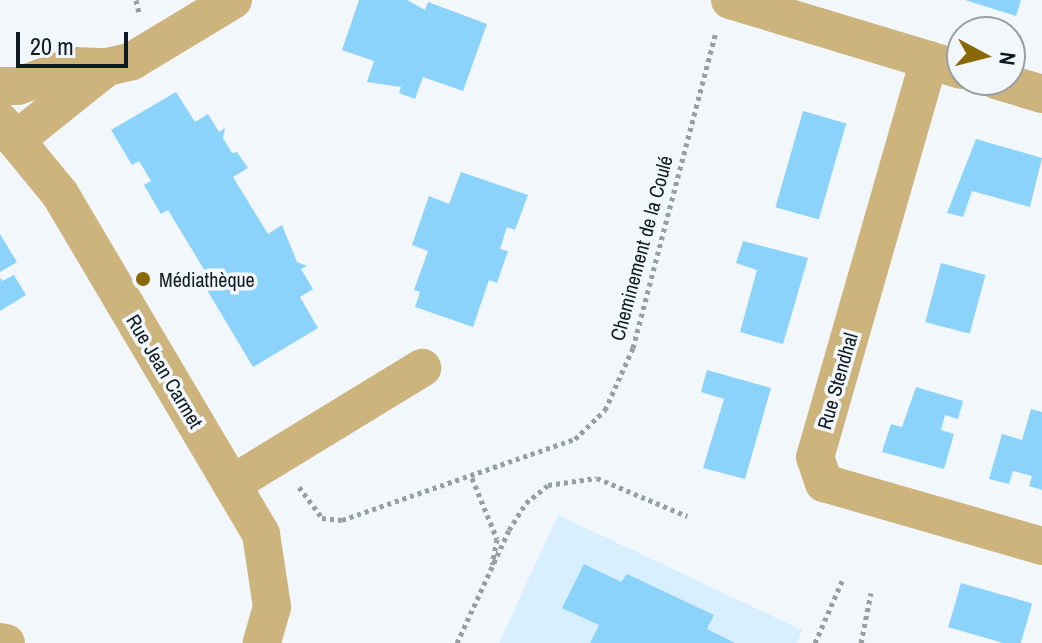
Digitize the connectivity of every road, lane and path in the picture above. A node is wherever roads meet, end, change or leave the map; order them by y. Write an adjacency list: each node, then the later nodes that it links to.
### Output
1 (233, 0): 4 (street)
2 (723, 14): 3 (street, Rue Stendhal); 9 (path, Cheminement de la Coulé)
3 (945, 65): 12 (street, Rue Stendhal)
4 (107, 67): 5 (street); 6 (street)
5 (0, 86)
6 (8, 130): 10 (street, Rue Jean Carmet)
7 (422, 368): 8 (street)
8 (278, 459): 9 (path, Cheminement de la Coulé); 10 (street)
9 (472, 478): 13 (path)
10 (232, 484): 18 (street, Rue Jean Carmet)
11 (687, 516): 13 (path)
12 (1042, 546)
13 (490, 578): 19 (path)
14 (842, 581): 20 (path)
15 (871, 593): 21 (path)
16 (0, 642): 17 (street)
17 (6, 643)
18 (262, 643)
19 (457, 643)
20 (815, 643)
21 (861, 643)

